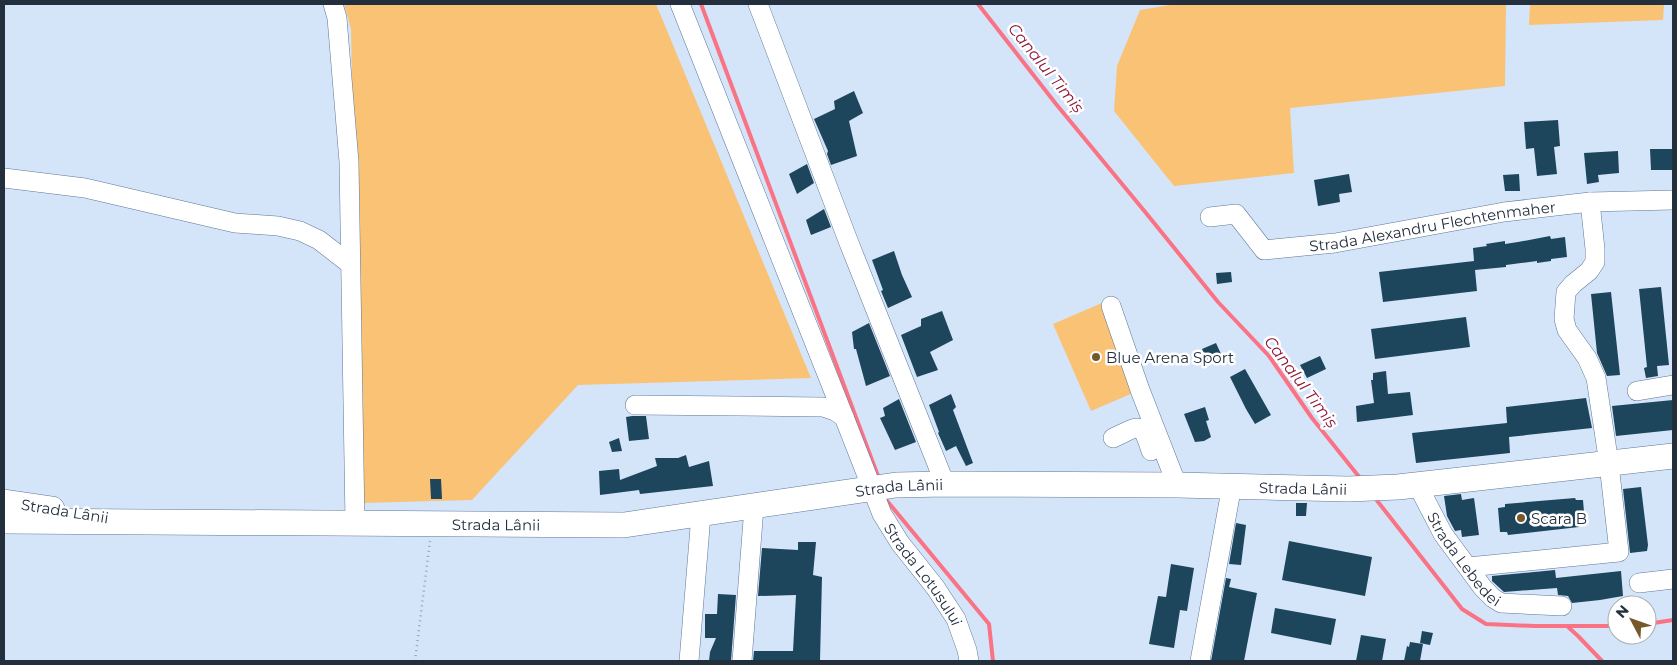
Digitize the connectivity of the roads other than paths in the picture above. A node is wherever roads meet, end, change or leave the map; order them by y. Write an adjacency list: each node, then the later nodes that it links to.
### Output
1 (333, 4): 8 (street)
2 (680, 4): 13 (street, Strada Lotusului)
3 (758, 4): 17 (street)
4 (4, 178): 8 (street)
5 (1673, 200): 6 (street, Strada Alexandru Flechtenmaher)
6 (1590, 202): 7 (street, Strada Alexandru Flechtenmaher); 16 (street)
7 (1210, 217)
8 (350, 264): 27 (street)
9 (1111, 306): 18 (street)
10 (1673, 385): 11 (street)
11 (1637, 391)
12 (635, 404): 13 (street)
13 (844, 417): 21 (street, Strada Lotusului)
14 (1112, 438): 18 (street)
15 (1673, 456): 16 (main road, Strada Lânii)
16 (1609, 464): 20 (main road, Strada Lânii); 29 (street)
17 (945, 484): 18 (main road, Strada Lânii); 21 (main road, Strada Lânii)
18 (1170, 485): 19 (main road, Strada Lânii)
19 (1232, 485): 20 (main road, Strada Lânii); 36 (street)
20 (1407, 485): 29 (street, Strada Lebedei)
21 (871, 488): 23 (main road, Strada Lânii); 35 (street, Strada Lotusului)
22 (4, 502): 26 (main road, Strada Lânii)
23 (754, 507): 24 (main road, Strada Lânii); 34 (street)
24 (701, 515): 27 (main road, Strada Lânii); 33 (street)
25 (4, 521): 26 (main road, Strada Lânii)
26 (126, 521): 27 (main road, Strada Lânii); 28 (main road, Strada Lânii)
27 (355, 524)
28 (4, 533)
29 (1468, 567): 32 (street, Strada Lebedei)
30 (1673, 578): 31 (street)
31 (1639, 582)
32 (1562, 606)
33 (689, 661)
34 (742, 661)
35 (968, 661)
36 (1200, 661)

